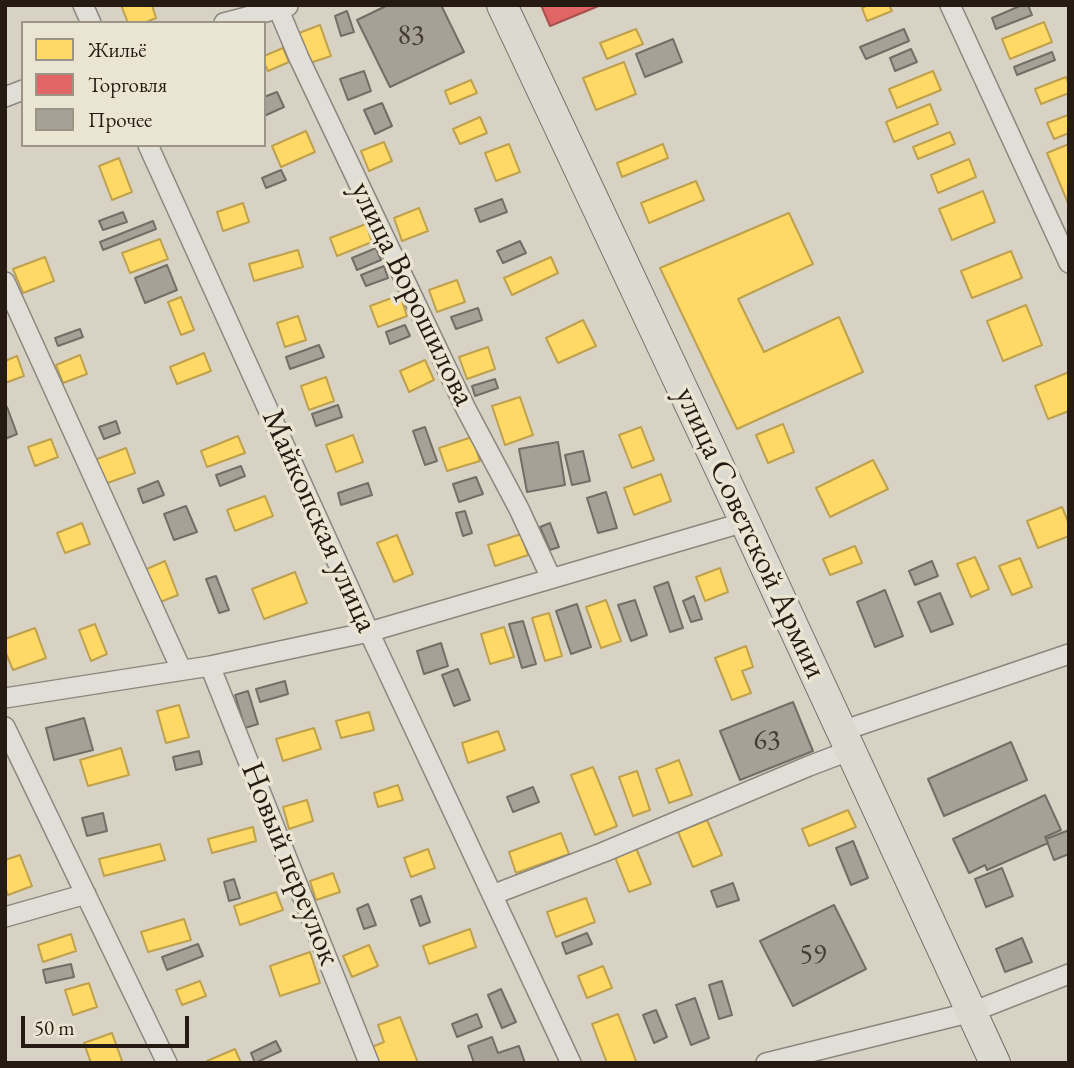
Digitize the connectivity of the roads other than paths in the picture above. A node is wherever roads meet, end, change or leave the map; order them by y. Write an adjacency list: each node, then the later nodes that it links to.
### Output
1 (83, 5): 6 (street)
2 (502, 5): 10 (main road, улица Советской Армии)
3 (950, 5): 8 (street)
4 (284, 7): 5 (street); 11 (street, улица Ворошилова)
5 (226, 16)
6 (90, 21)
7 (149, 147): 12 (street, Майкопская улица)
8 (1069, 263)
9 (5, 282): 15 (street)
10 (745, 522): 11 (street); 18 (main road, улица Советской Армии)
11 (551, 578): 12 (street)
12 (369, 632): 14 (street); 20 (street, Майкопская улица)
13 (1069, 654): 18 (street)
14 (210, 666): 15 (street); 26 (street, Новый переулок)
15 (181, 669): 16 (street)
16 (5, 698)
17 (5, 727): 19 (street)
18 (847, 741): 20 (street); 23 (main road, улица Советской Армии)
19 (86, 894): 21 (street); 25 (street)
20 (492, 895): 27 (street, Майкопская улица)
21 (5, 917)
22 (1069, 974): 23 (street)
23 (972, 1012): 24 (street); 29 (main road, улица Советской Армии)
24 (795, 1059): 28 (street)
25 (167, 1063)
26 (369, 1063)
27 (571, 1063)
28 (766, 1063)
29 (995, 1063)

